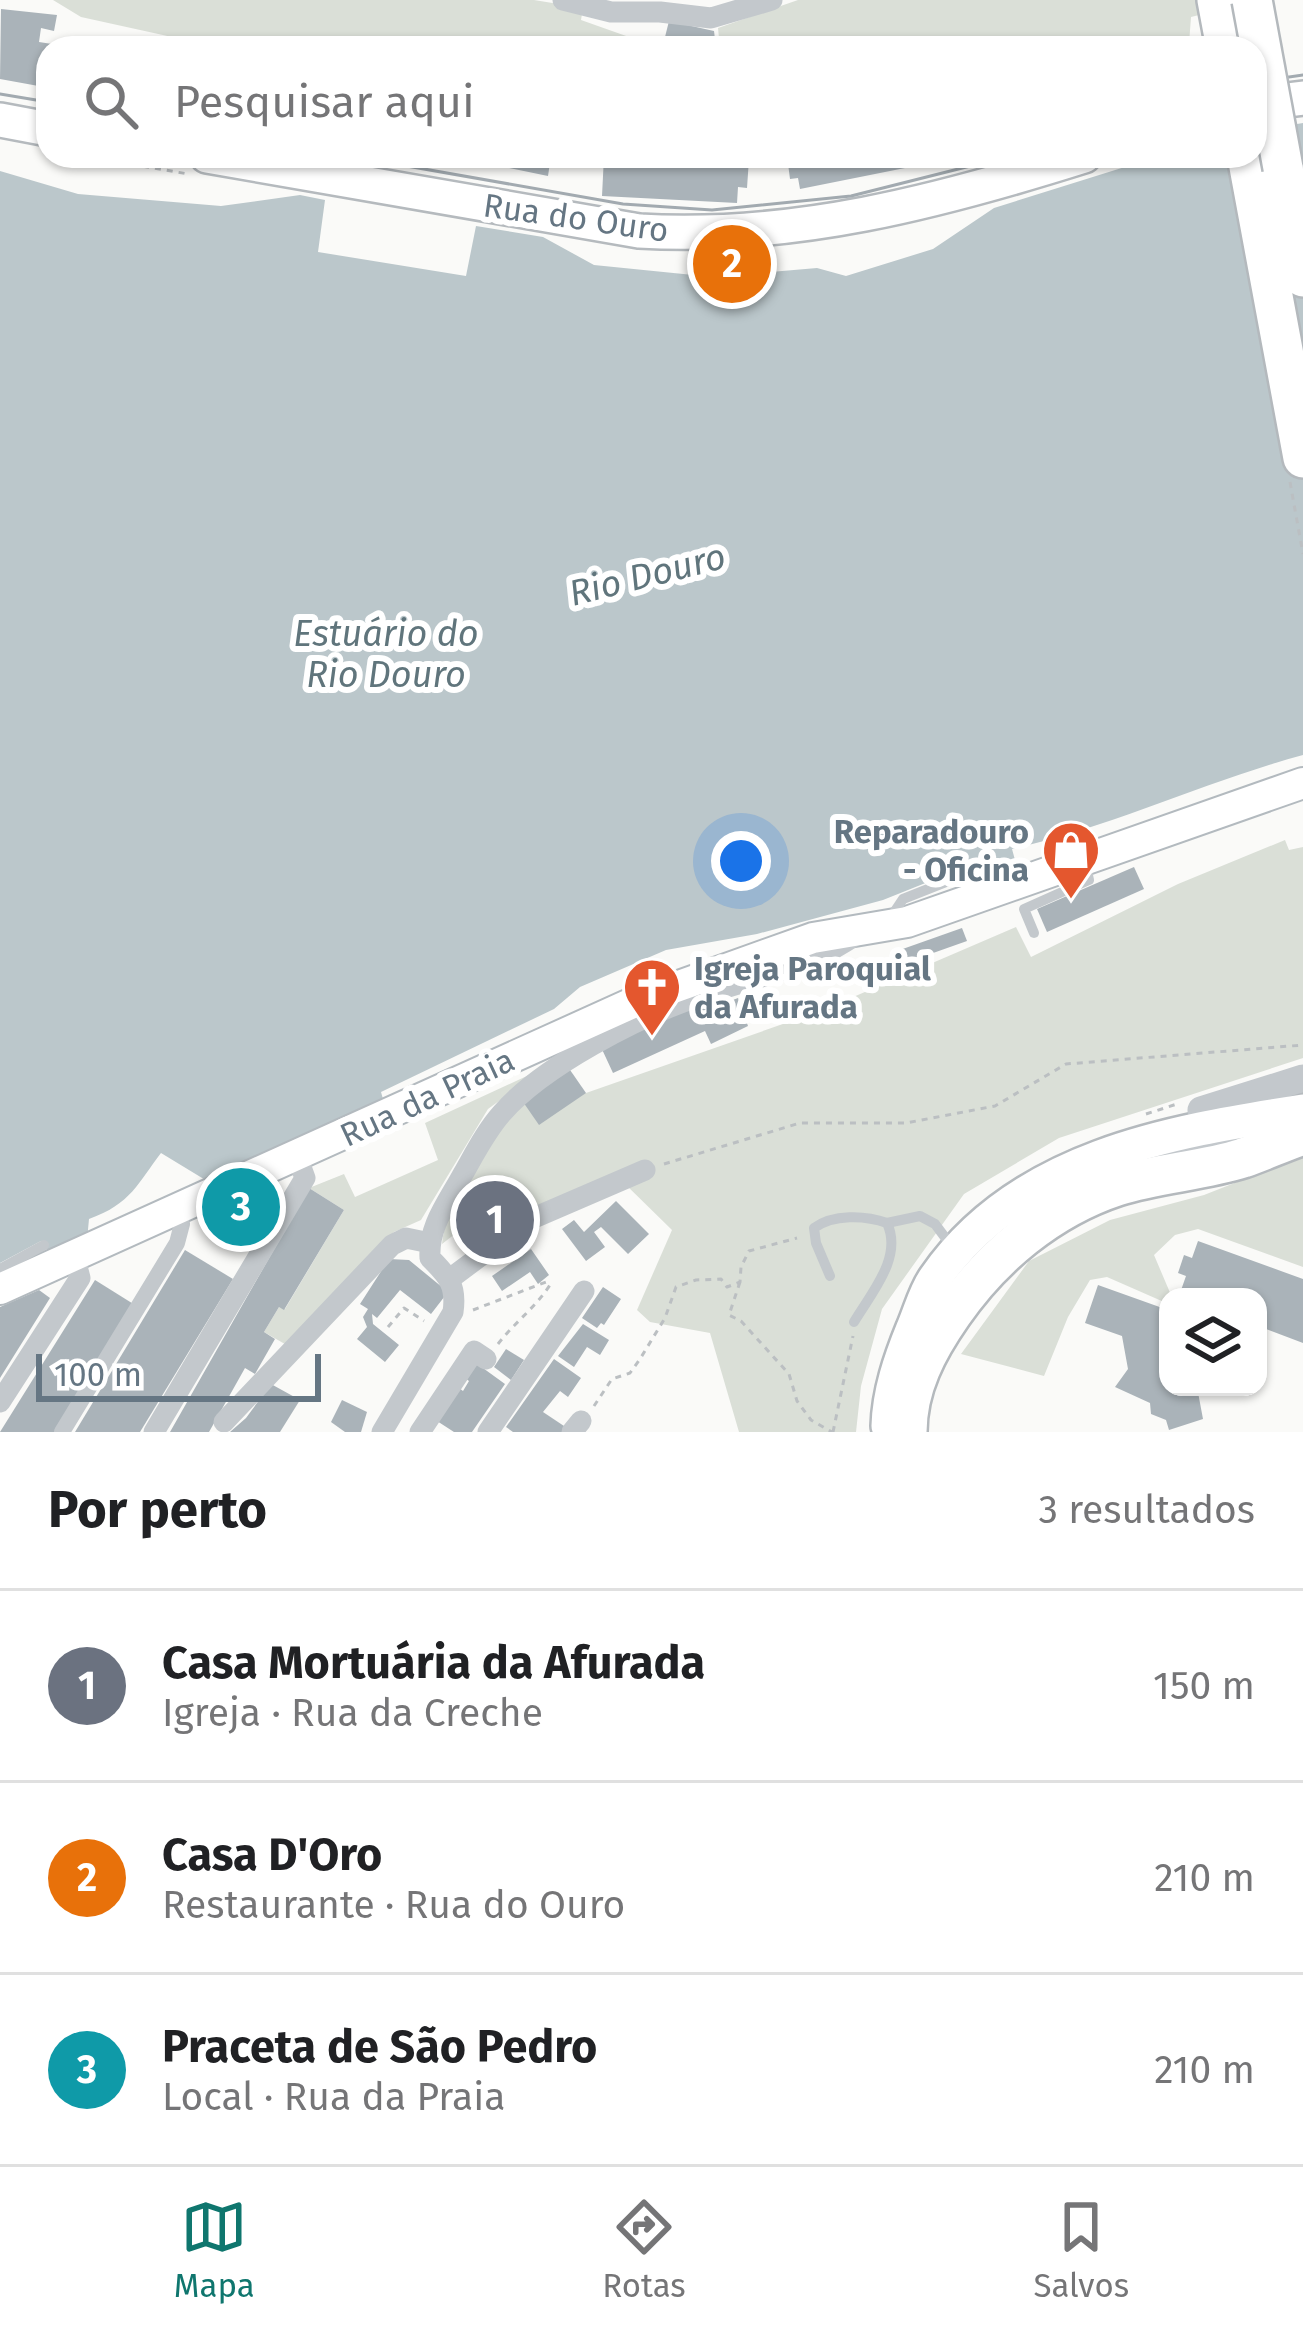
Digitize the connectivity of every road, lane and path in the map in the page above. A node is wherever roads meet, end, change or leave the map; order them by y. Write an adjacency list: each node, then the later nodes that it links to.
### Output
1 (563, 0): 5 (street)
2 (772, 0): 5 (street)
3 (1217, 0): 6 (highway)
4 (1252, 0): 7 (highway, bridge)
5 (658, 6)
6 (1224, 36)
7 (1259, 36)
8 (1267, 81): 16 (highway, bridge)
9 (1303, 98): 10 (main road)
10 (1267, 102)
11 (0, 120): 12 (main road)
12 (36, 126)
13 (276, 168): 14 (main road, Rua do Ouro)
14 (1044, 168)
15 (1248, 168): 17 (highway)
16 (1303, 277)
17 (1303, 458)
18 (1303, 783): 19 (main road, Rua da Praia)
19 (1084, 858): 21 (main road, Rua da Praia); 23 (lane)
20 (971, 872): 21 (lane)
21 (896, 924): 22 (main road, Rua da Praia)
22 (863, 930): 30 (main road, Rua da Praia); 36 (street)
23 (1034, 933)
24 (1303, 1045): 31 (path)
25 (1303, 1078): 26 (street)
26 (1201, 1110): 35 (main road)
27 (1303, 1111): 28 (main road)
28 (1238, 1130): 29 (lane); 60 (main road)
29 (1303, 1132): 61 (highway)
30 (297, 1156): 32 (main road, Rua da Praia); 54 (street)
31 (645, 1170): 41 (street)
32 (176, 1210): 38 (main road, Rua da Praia); 53 (street)
33 (887, 1222): 34 (lane); 35 (lane); 46 (lane)
34 (814, 1228): 40 (lane); 42 (path)
35 (947, 1240): 59 (main road)
36 (430, 1243): 41 (street); 52 (street)
37 (44, 1245): 39 (lane)
38 (74, 1255): 43 (main road, Rua da Praia); 50 (street)
39 (0, 1269)
40 (830, 1276)
41 (451, 1279): 48 (street)
42 (740, 1282): 51 (path); 58 (path)
43 (0, 1289)
44 (584, 1291): 57 (street)
45 (484, 1309): 49 (path)
46 (854, 1322): 58 (path)
47 (388, 1327): 48 (path)
48 (440, 1331): 55 (street)
49 (486, 1359): 56 (street)
50 (0, 1402)
51 (577, 1426)
52 (221, 1427)
53 (62, 1432)
54 (154, 1432)
55 (382, 1432)
56 (419, 1432)
57 (488, 1432)
58 (833, 1432)
59 (869, 1432)
60 (888, 1432)
61 (907, 1432)

